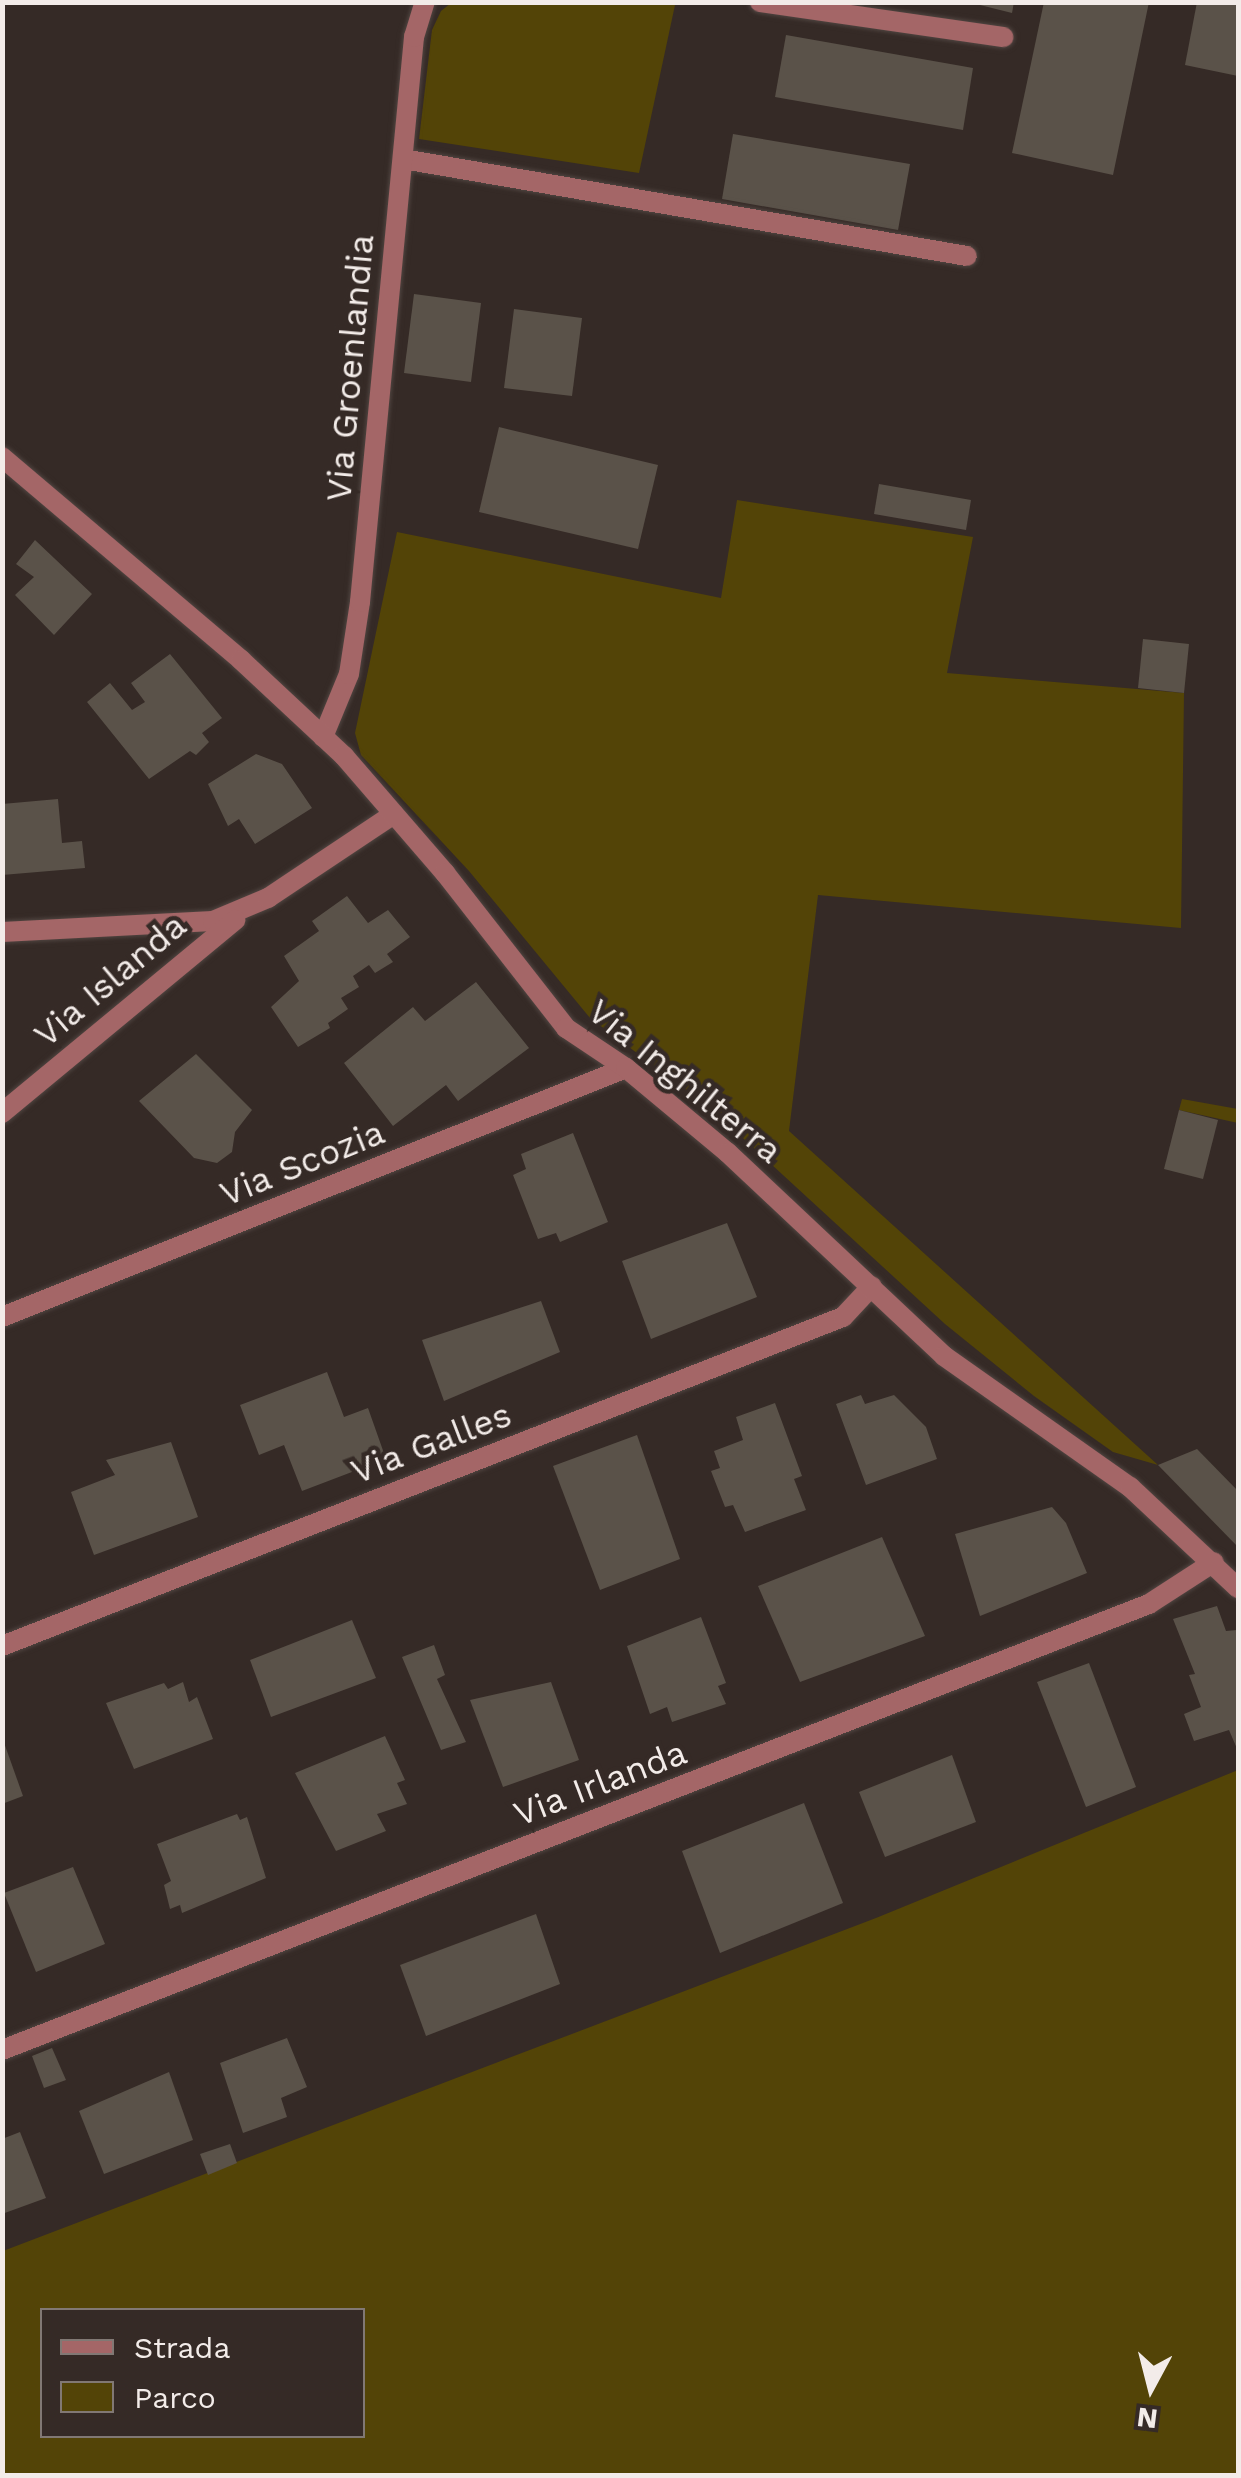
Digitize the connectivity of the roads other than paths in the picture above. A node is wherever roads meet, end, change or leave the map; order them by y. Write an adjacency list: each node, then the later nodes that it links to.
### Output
1 (424, 2): 4 (street, Via Groenlandia)
2 (760, 2): 3 (street)
3 (1004, 36)
4 (402, 159): 5 (street); 7 (street, Via Groenlandia)
5 (967, 256)
6 (2, 457): 7 (street, Via Inghilterra)
7 (323, 737): 8 (street, Via Inghilterra)
8 (394, 814): 9 (street, Via Islanda); 11 (street, Via Inghilterra)
9 (261, 901): 10 (street, Via Islanda); 12 (street, Via Islanda)
10 (2, 932)
11 (626, 1068): 13 (street, Via Inghilterra); 14 (street, Via Scozia)
12 (2, 1114)
13 (872, 1286): 15 (street, Via Inghilterra); 17 (street, Via Galles)
14 (2, 1317)
15 (1214, 1562): 16 (street, Via Inghilterra); 18 (street, Via Irlanda)
16 (1238, 1588)
17 (2, 1646)
18 (2, 2050)

